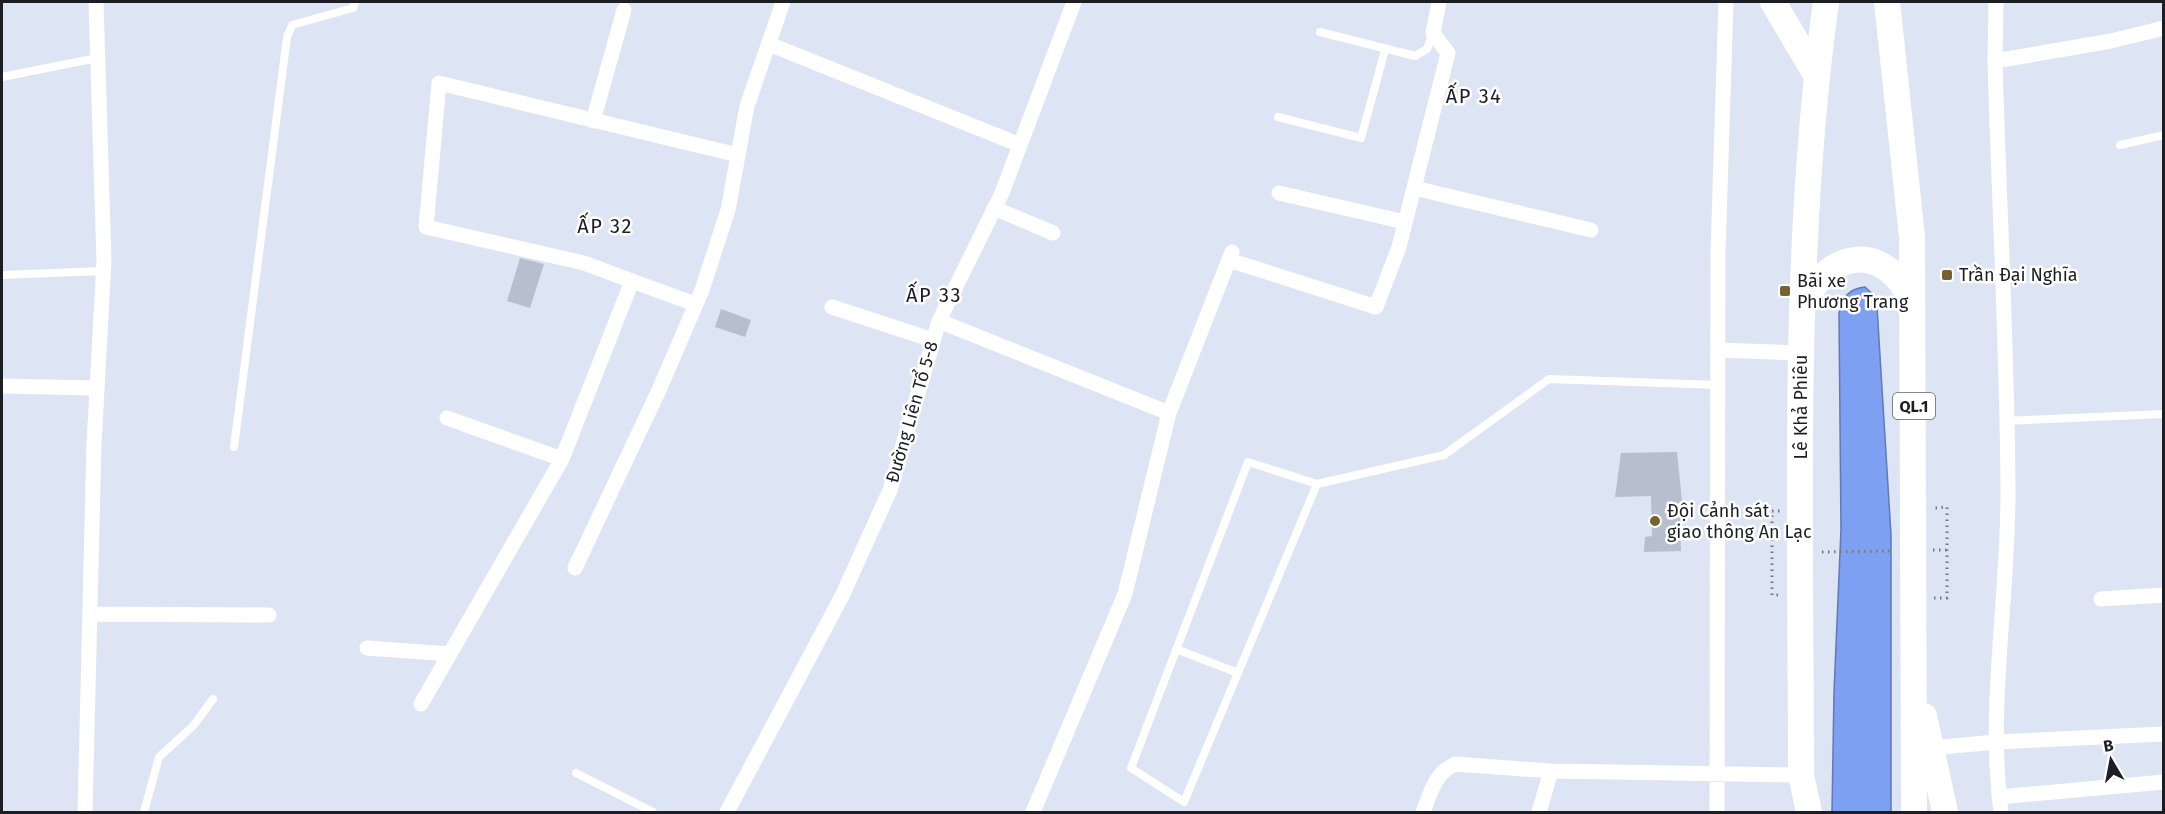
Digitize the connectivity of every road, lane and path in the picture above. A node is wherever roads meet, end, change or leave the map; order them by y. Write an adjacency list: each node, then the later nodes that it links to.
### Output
1 (96, 2): 17 (street)
2 (355, 2): 51 (lane)
3 (783, 2): 15 (street)
4 (1074, 2): 24 (street, Đường Liên Tổ 5-8)
5 (1439, 2): 14 (street)
6 (1726, 2): 42 (street)
7 (1773, 2): 19 (highway)
8 (1826, 2): 19 (highway, Lê Khả Phiêu)
9 (1887, 2): 37 (highway, QL.1)
10 (1996, 2): 18 (street)
11 (624, 10): 22 (street)
12 (2163, 28): 18 (street)
13 (1320, 32): 16 (lane)
14 (1433, 33): 16 (lane); 27 (street)
15 (769, 44): 24 (street); 26 (street)
16 (1385, 50): 21 (lane)
17 (97, 58): 20 (lane); 33 (street)
18 (1995, 61): 50 (street)
19 (1816, 75): 39 (highway, Lê Khả Phiêu)
20 (2, 76)
21 (1278, 117)
22 (593, 121): 26 (street); 35 (street)
23 (2163, 135): 25 (lane)
24 (1020, 145): 29 (street, Đường Liên Tổ 5-8)
25 (2120, 145)
26 (738, 155): 36 (street)
27 (1414, 188): 30 (street); 31 (street)
28 (1279, 193): 30 (street)
29 (994, 208): 32 (street); 40 (street, Đường Liên Tổ 5-8)
30 (1405, 222): 47 (street)
31 (1591, 230)
32 (1053, 233)
33 (103, 271): 34 (lane); 46 (street)
34 (2, 274)
35 (632, 281): 36 (street); 52 (street)
36 (695, 304): 61 (street)
37 (1914, 305): 39 (highway); 54 (highway, QL.1)
38 (832, 307): 41 (street)
39 (1802, 307): 43 (highway, Lê Khả Phiêu)
40 (939, 321): 41 (street, Đường Liên Tổ 5-8); 47 (street)
41 (933, 340): 86 (street, Đường Liên Tổ 5-8)
42 (1719, 350): 43 (street); 44 (street)
43 (1801, 353): 80 (highway, Lê Khả Phiêu)
44 (1719, 385): 53 (lane); 79 (street)
45 (2, 386): 46 (street)
46 (97, 388): 65 (street)
47 (1169, 413): 87 (street)
48 (2163, 414): 50 (lane)
49 (447, 418): 52 (street)
50 (2006, 421): 75 (street)
51 (234, 447)
52 (562, 459): 69 (street)
53 (1317, 484): 68 (lane); 71 (lane)
54 (1915, 510): 56 (path); 63 (highway, QL.1)
55 (1924, 550): 56 (path)
56 (1947, 550): 63 (path)
57 (1900, 551): 59 (path)
58 (1784, 552): 60 (path)
59 (1819, 552)
60 (1772, 553)
61 (575, 568)
62 (2163, 596): 64 (street)
63 (1914, 599): 70 (highway, QL.1)
64 (2102, 599)
65 (92, 614): 66 (street); 83 (street)
66 (269, 615)
67 (367, 648): 69 (street)
68 (1176, 649): 71 (lane); 71 (lane)
69 (450, 654): 73 (street)
70 (1913, 664): 76 (highway); 93 (highway, QL.1)
71 (1238, 673)
72 (213, 699): 84 (lane)
73 (421, 704)
74 (2163, 734): 75 (street)
75 (1996, 742): 76 (street); 82 (street)
76 (1931, 748): 94 (highway)
77 (1551, 771): 79 (street); 88 (street); 89 (street)
78 (576, 773): 85 (lane)
79 (1717, 774): 80 (street); 90 (street)
80 (1801, 775): 91 (highway); 92 (highway, Lê Khả Phiêu)
81 (2163, 782): 82 (street)
82 (2000, 805)
83 (85, 813)
84 (144, 813)
85 (653, 813)
86 (727, 813)
87 (1033, 813)
88 (1423, 813)
89 (1539, 813)
90 (1717, 813)
91 (1791, 813)
92 (1809, 813)
93 (1914, 813)
94 (1945, 813)

